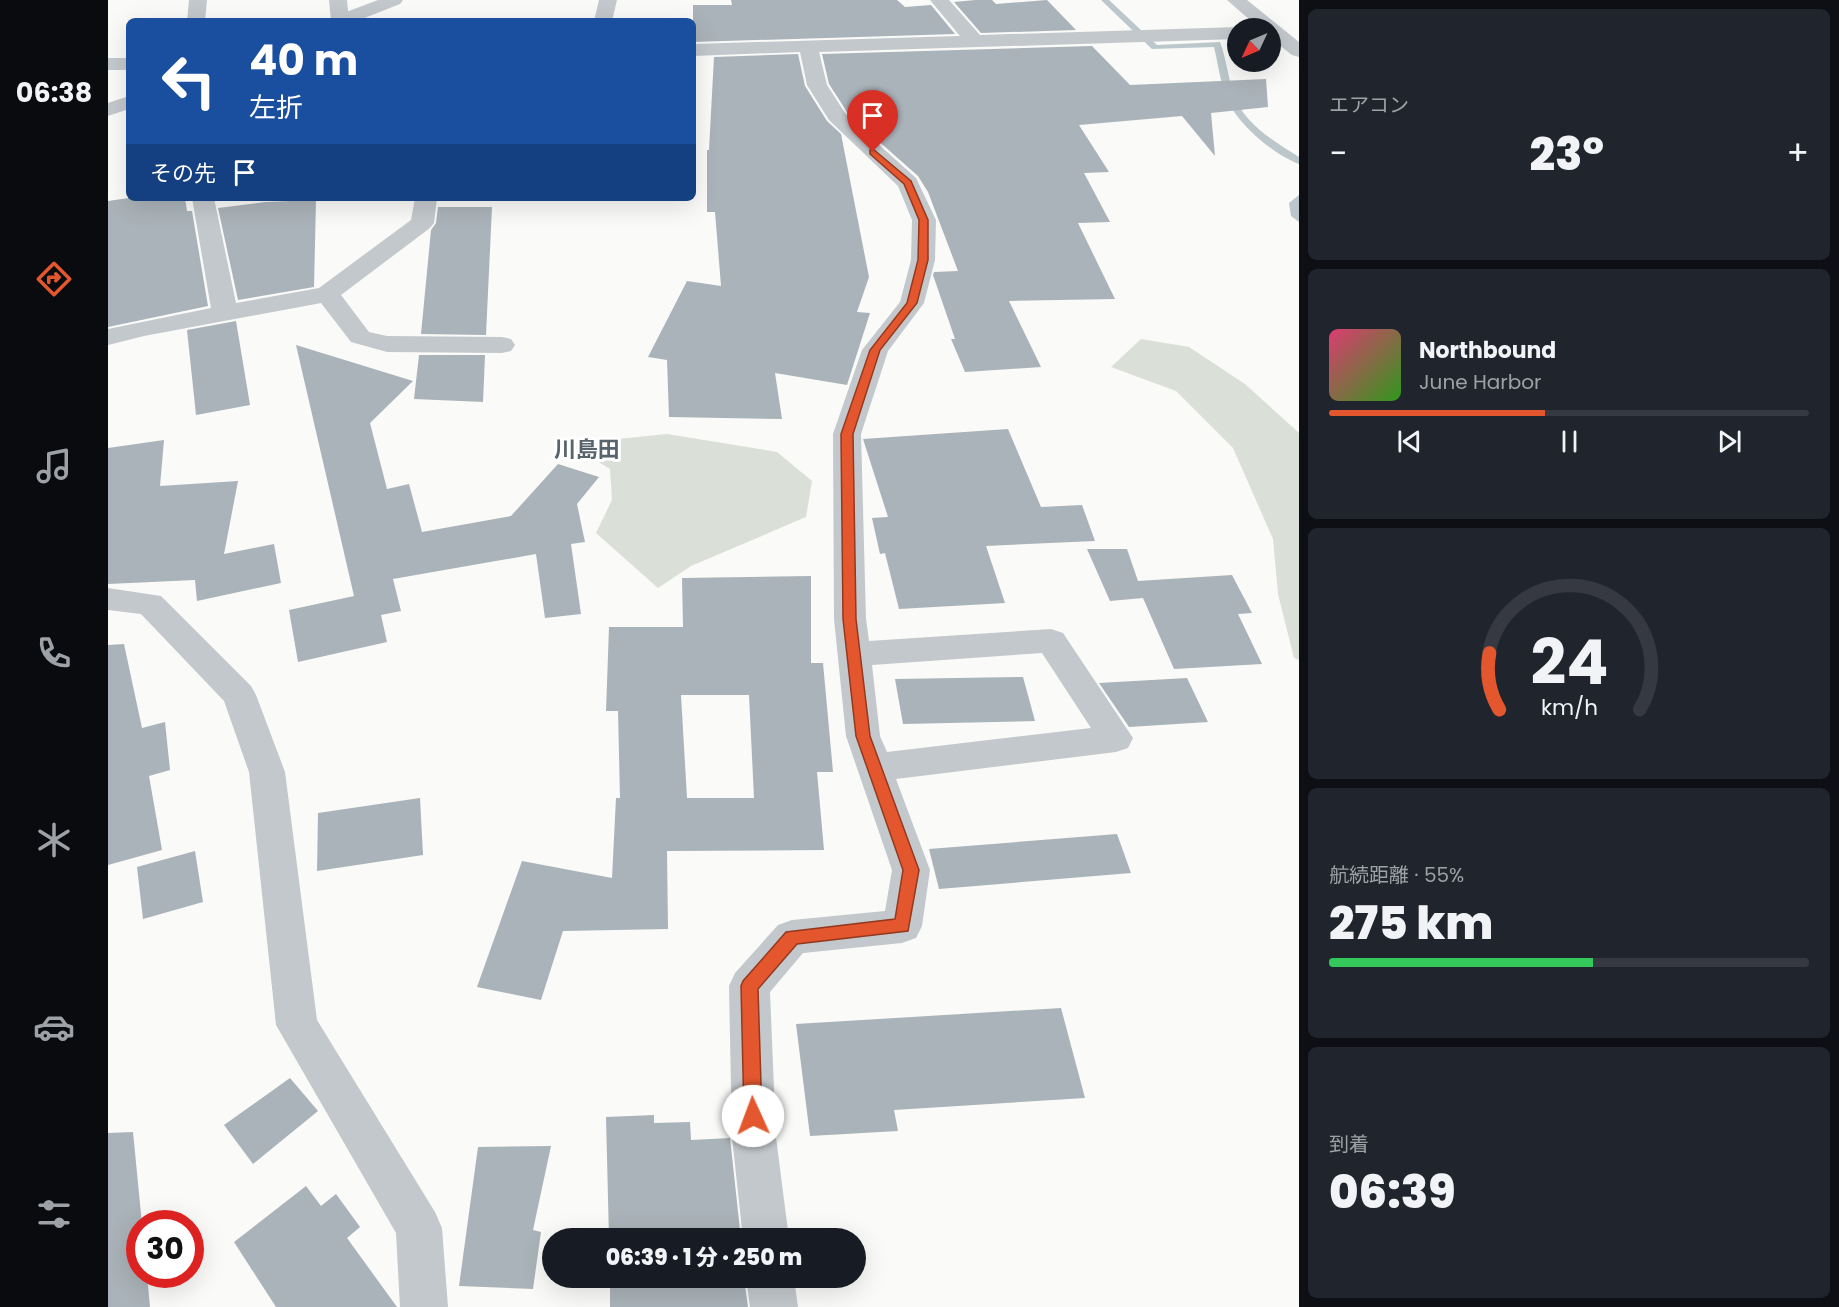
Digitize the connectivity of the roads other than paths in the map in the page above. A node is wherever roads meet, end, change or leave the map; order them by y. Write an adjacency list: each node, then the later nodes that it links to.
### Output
1 (198, 0): 7 (street)
2 (338, 0): 8 (street)
3 (394, 0): 9 (street)
4 (608, 0): 10 (street)
5 (939, 0): 16 (street)
6 (1236, 0): 11 (street)
7 (196, 18)
8 (340, 18)
9 (348, 18)
10 (604, 18)
11 (1257, 18)
12 (1281, 30): 13 (street)
13 (1299, 31)
14 (1227, 33): 16 (street)
15 (1281, 38): 19 (street)
16 (974, 40): 17 (street)
17 (808, 45): 18 (street); 31 (street)
18 (696, 50)
19 (1299, 51)
20 (108, 64): 21 (street)
21 (126, 64)
22 (126, 103): 23 (street)
23 (108, 110)
24 (204, 201): 27 (street)
25 (426, 201): 26 (street)
26 (327, 294): 27 (street); 29 (street)
27 (225, 313): 28 (street)
28 (108, 338)
29 (502, 345)
30 (108, 599): 35 (street)
31 (854, 654): 32 (street); 32 (street)
32 (874, 768): 33 (street)
33 (765, 1228)
34 (771, 1288): 36 (street)
35 (424, 1307)
36 (774, 1307)

